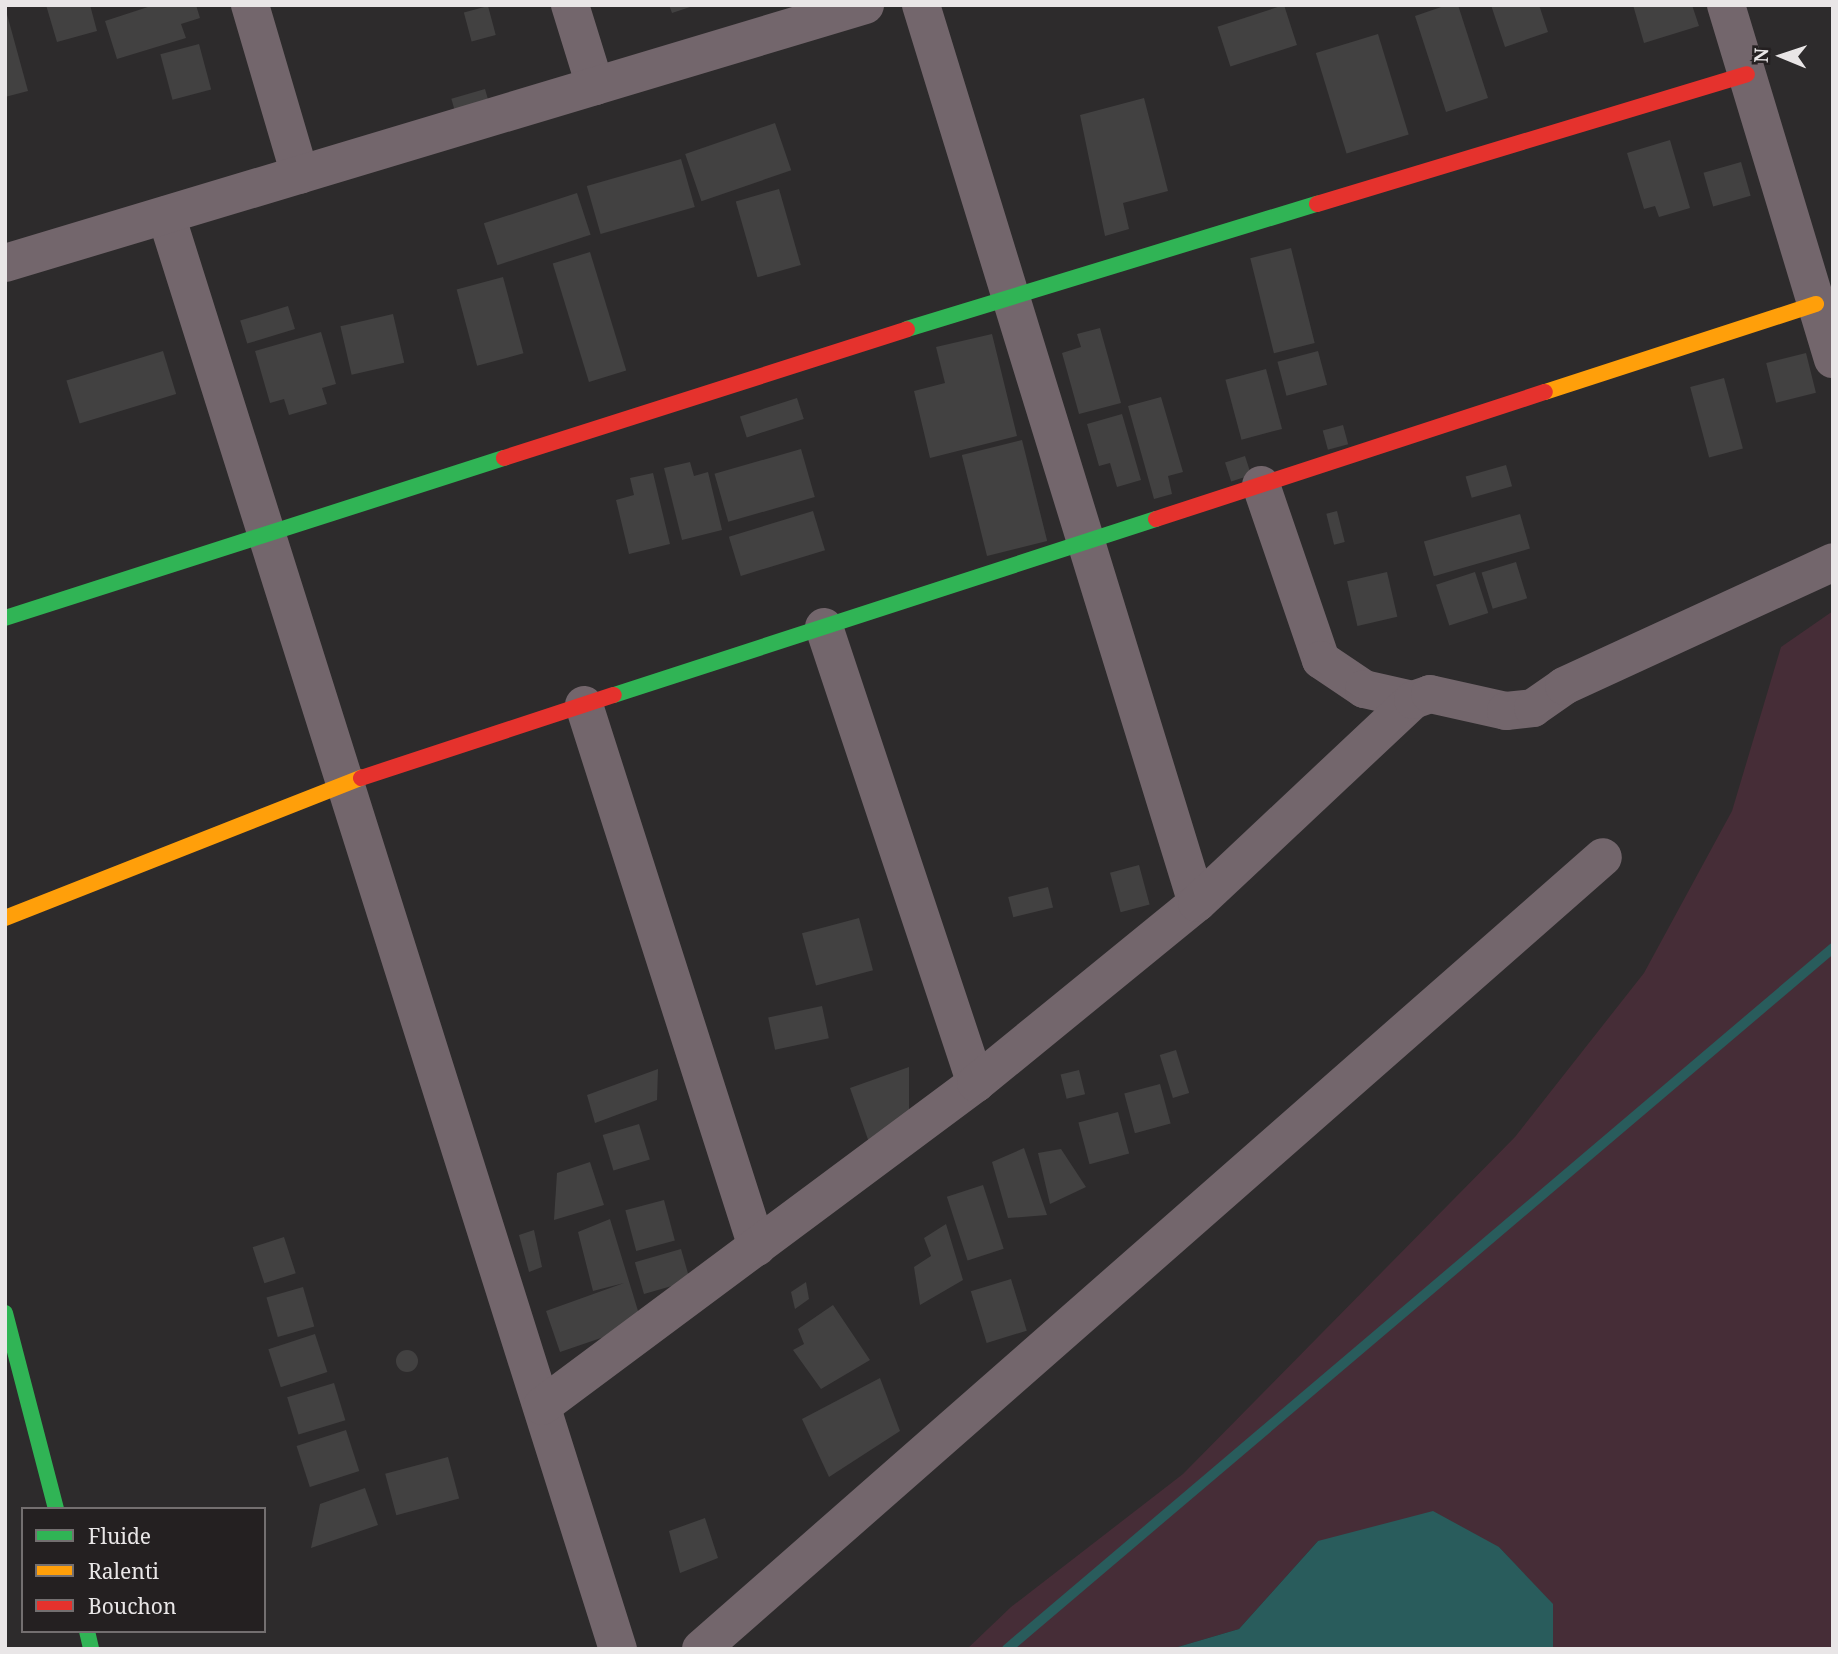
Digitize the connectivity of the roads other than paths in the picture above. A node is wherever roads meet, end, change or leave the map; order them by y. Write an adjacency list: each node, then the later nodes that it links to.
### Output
1 (250, 5): 8 (street)
2 (570, 5): 7 (street)
3 (865, 5): 7 (street)
4 (921, 5): 11 (street)
5 (1726, 5): 6 (street)
6 (1747, 74): 11 (street); 12 (street)
7 (595, 86): 8 (street)
8 (300, 175): 9 (street)
9 (166, 215): 10 (street); 15 (street)
10 (5, 263)
11 (1011, 296): 15 (street); 16 (street)
12 (1816, 304): 13 (street); 14 (street)
13 (1833, 359)
14 (1261, 485): 16 (street); 20 (street)
15 (266, 531): 18 (street); 22 (street)
16 (1086, 542): 19 (street); 24 (street)
17 (1833, 562): 20 (street)
18 (5, 618)
19 (824, 627): 21 (street); 26 (street)
20 (1413, 700): 24 (street)
21 (584, 705): 22 (street); 27 (street)
22 (345, 783): 25 (street); 29 (street)
23 (1604, 857): 32 (street)
24 (1197, 903): 26 (street)
25 (5, 918)
26 (976, 1083): 27 (street)
27 (757, 1247): 29 (street)
28 (5, 1313): 30 (street)
29 (542, 1406): 31 (street)
30 (54, 1507)
31 (618, 1649)
32 (701, 1649)

